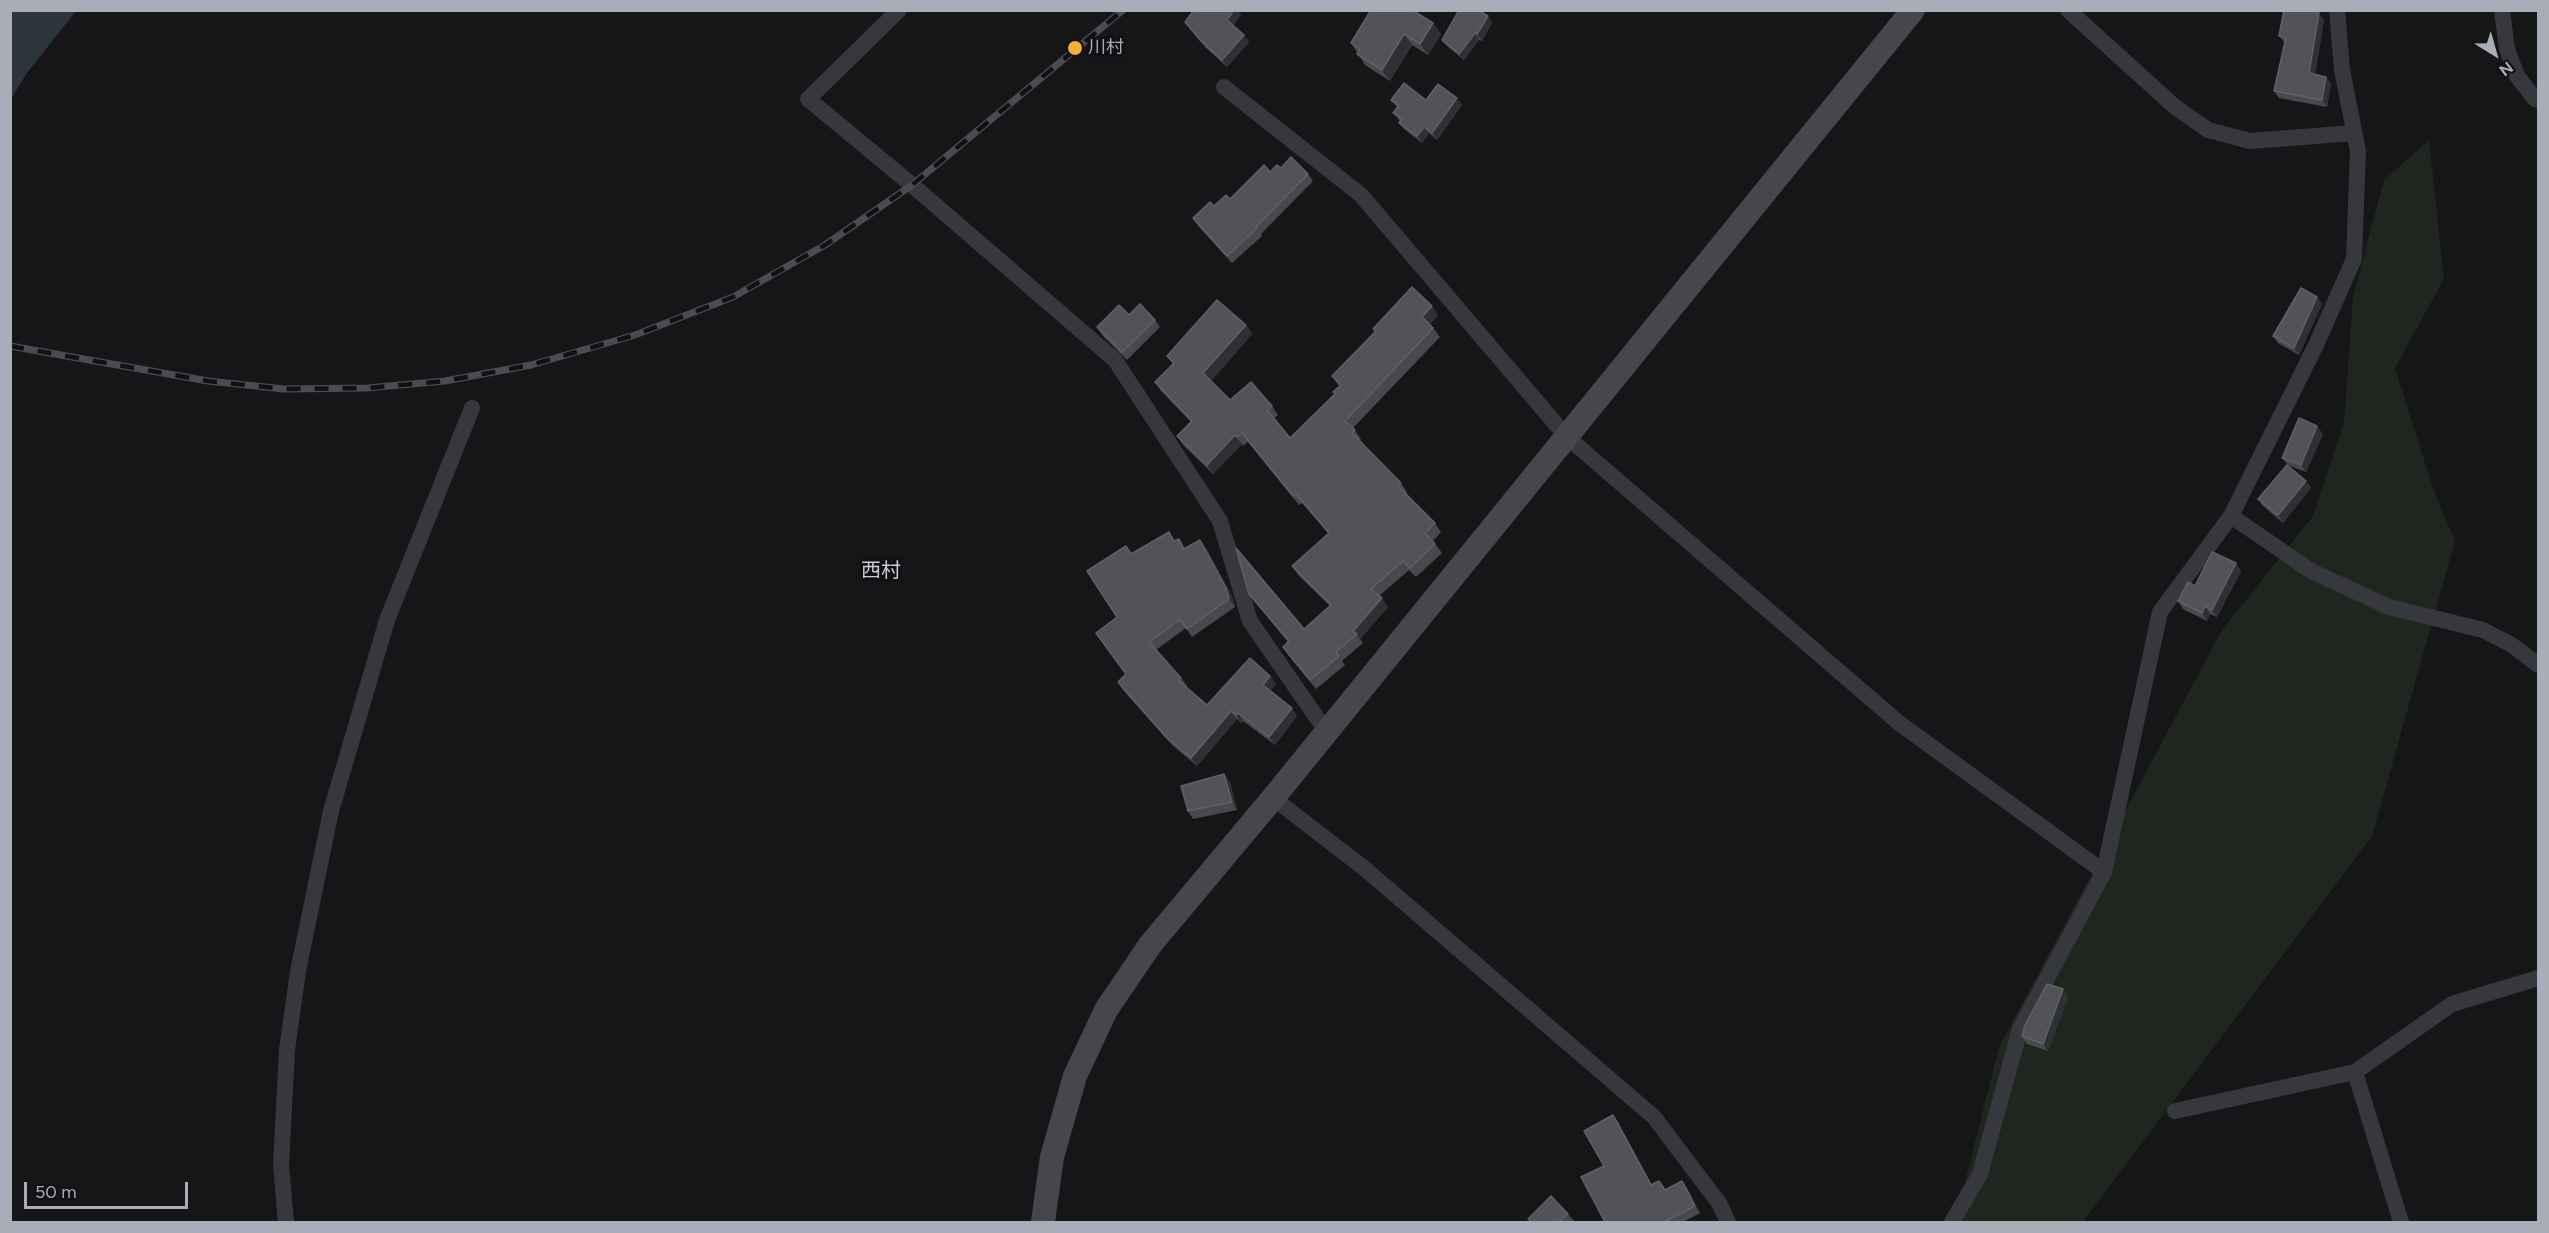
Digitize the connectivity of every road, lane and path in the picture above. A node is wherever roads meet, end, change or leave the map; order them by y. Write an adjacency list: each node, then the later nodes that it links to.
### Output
1 (899, 10): 13 (street)
2 (1912, 10): 10 (street)
3 (2068, 10): 8 (street)
4 (2337, 10): 8 (street)
5 (2502, 10): 7 (street)
6 (1224, 87): 10 (street)
7 (2538, 100)
8 (2354, 133): 11 (street)
9 (472, 408): 19 (street)
10 (1566, 436): 13 (street); 15 (street)
11 (2231, 516): 12 (street); 15 (street)
12 (2538, 664)
13 (1326, 731): 14 (street)
14 (1273, 798): 20 (street); 21 (street)
15 (2104, 872): 22 (street)
16 (2538, 978): 17 (street)
17 (2355, 1072): 18 (street); 23 (street)
18 (2175, 1111)
19 (286, 1222)
20 (1043, 1222)
21 (1728, 1222)
22 (1952, 1222)
23 (2401, 1222)

